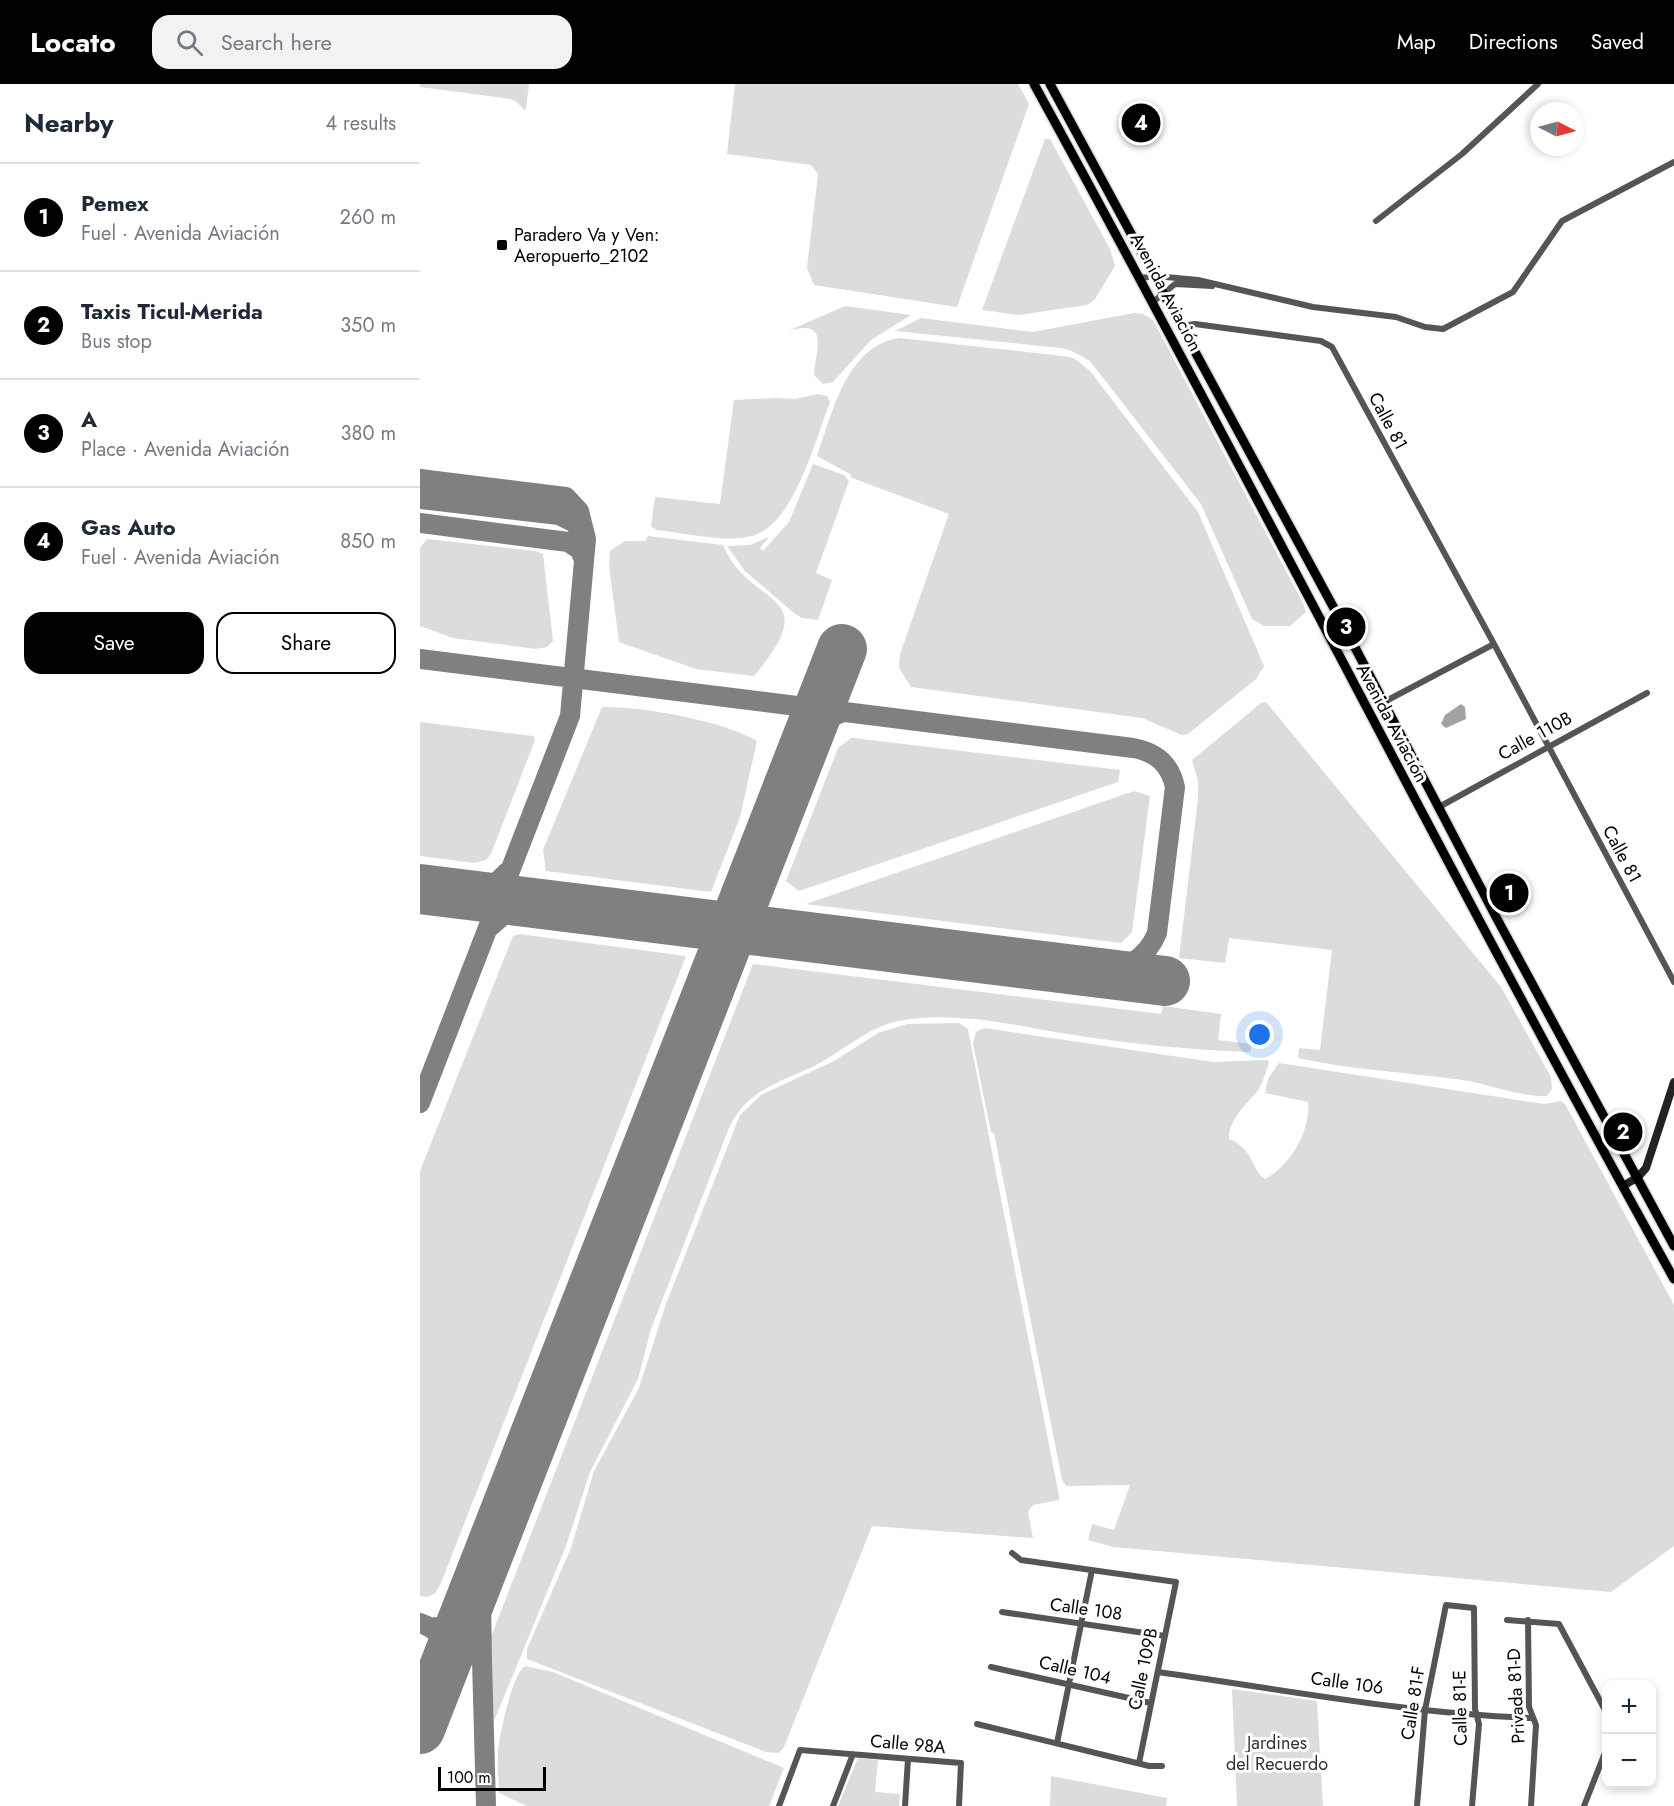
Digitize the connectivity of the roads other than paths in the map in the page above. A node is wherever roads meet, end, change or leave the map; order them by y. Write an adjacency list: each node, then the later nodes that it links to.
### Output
1 (1034, 84): 7 (main road, Avenida Aviación)
2 (1050, 84): 6 (main road, Avenida Aviación)
3 (1538, 84): 5 (street)
4 (1674, 162): 8 (street)
5 (1376, 221)
6 (1155, 276): 7 (street); 8 (street); 9 (main road, Avenida Aviación)
7 (1141, 278): 10 (main road, Avenida Aviación)
8 (1219, 286): 9 (street)
9 (1164, 293): 10 (street); 11 (main road, Avenida Aviación)
10 (1153, 302): 20 (main road, Avenida Aviación)
11 (1181, 326): 12 (street, Calle 81); 14 (main road, Avenida Aviación)
12 (1494, 644): 14 (street); 15 (street, Calle 81)
13 (1647, 693): 15 (street, Calle 110B)
14 (1384, 702): 16 (main road, Avenida Aviación)
15 (1547, 746): 16 (street, Calle 110B); 17 (street, Calle 81)
16 (1439, 807): 19 (main road, Avenida Aviación)
17 (1674, 982)
18 (1674, 1082): 19 (main road)
19 (1638, 1178): 20 (main road); 21 (main road, Avenida Aviación)
20 (1623, 1186): 22 (main road, Avenida Aviación)
21 (1674, 1246)
22 (1674, 1279)
23 (1012, 1553): 24 (street)
24 (1092, 1570): 29 (street); 30 (street, Calle 109B)
25 (1446, 1605): 36 (street, Calle 81-F); 37 (street, Calle 81-E)
26 (1002, 1612): 29 (street, Calle 108)
27 (1507, 1620): 28 (street)
28 (1528, 1620): 35 (street); 38 (street, Privada 81-D)
29 (1081, 1624): 30 (street, Calle 108); 33 (street)
30 (1165, 1636): 32 (street, Calle 109B)
31 (991, 1667): 33 (street, Calle 104)
32 (1158, 1672): 34 (street, Calle 109B); 36 (street, Calle 106)
33 (1069, 1684): 34 (street, Calle 104); 40 (street)
34 (1151, 1703): 44 (street, Calle 109B)
35 (1602, 1704)
36 (1425, 1710): 37 (street, Calle 106); 50 (street, Calle 81-F)
37 (1477, 1716): 38 (street, Calle 106); 51 (street, Calle 81-E)
38 (1533, 1718): 52 (street, Privada 81-D)
39 (977, 1724): 40 (street)
40 (1057, 1743): 44 (street)
41 (853, 1754): 42 (street, Calle 98A); 46 (street, Calle 98A); 47 (street)
42 (908, 1759): 48 (street); 49 (street, Calle 98A)
43 (1602, 1760): 53 (street)
44 (1139, 1763): 45 (street)
45 (1162, 1766)
46 (779, 1806)
47 (833, 1806)
48 (905, 1806)
49 (959, 1806)
50 (1417, 1806)
51 (1472, 1806)
52 (1531, 1806)
53 (1584, 1806)

